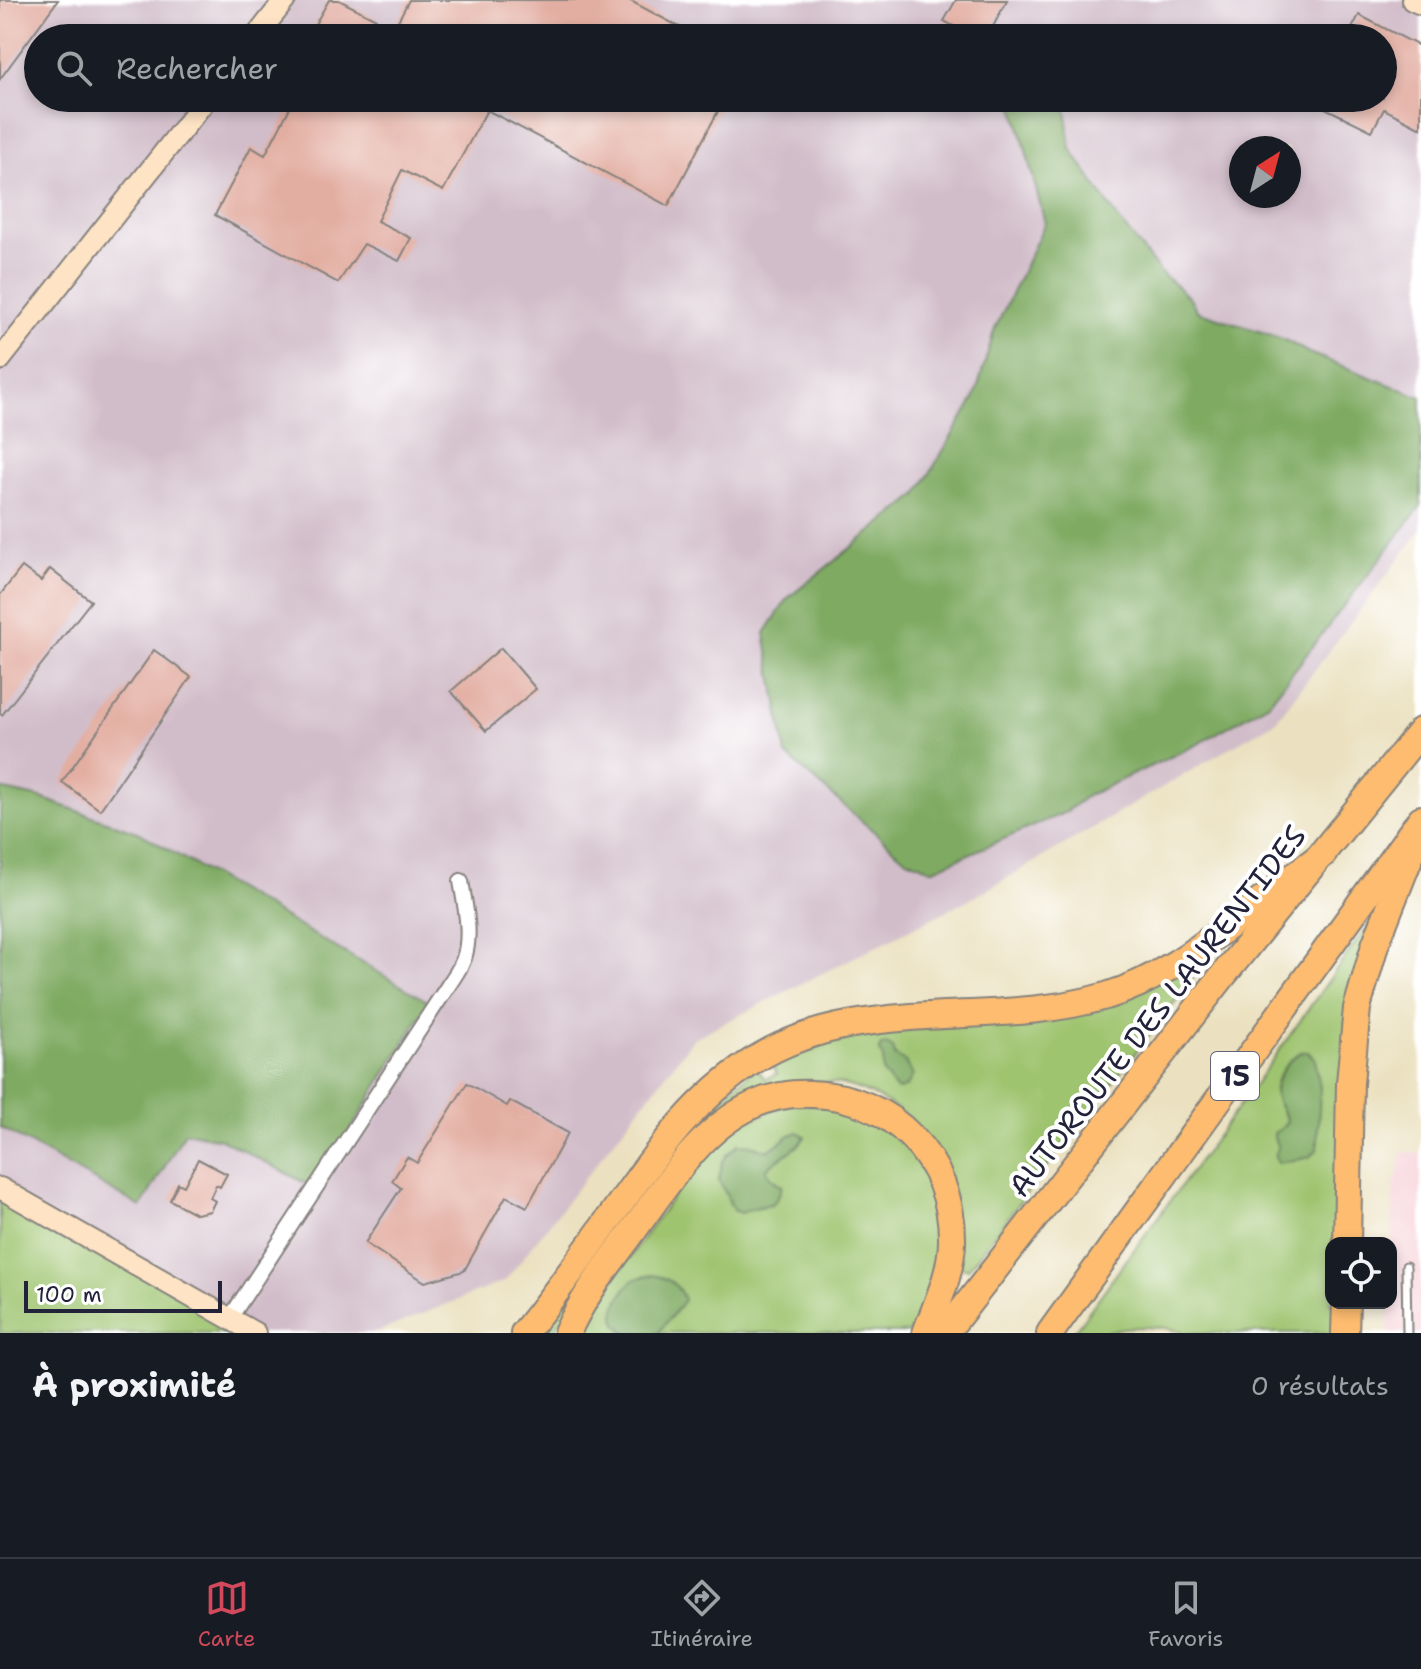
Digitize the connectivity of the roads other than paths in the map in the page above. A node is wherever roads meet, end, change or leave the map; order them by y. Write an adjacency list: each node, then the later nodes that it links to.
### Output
1 (285, 0): 4 (street)
2 (1412, 0): 3 (street)
3 (1421, 4)
4 (266, 24)
5 (196, 112): 6 (street)
6 (0, 360)
7 (1421, 731): 10 (highway, AUTOROUTE DES LAURENTIDES / 15)
8 (1421, 819): 22 (highway, 15)
9 (1421, 828): 13 (highway)
10 (1323, 854): 18 (highway); 21 (highway, AUTOROUTE DES LAURENTIDES / 15)
11 (461, 881): 16 (street)
12 (0, 1188): 16 (street)
13 (1347, 1237)
14 (1406, 1266): 24 (lane)
15 (1346, 1309): 23 (highway)
16 (230, 1318): 17 (street)
17 (255, 1333)
18 (524, 1333)
19 (567, 1333): 20 (highway)
20 (926, 1333)
21 (945, 1333)
22 (1050, 1333)
23 (1345, 1333)
24 (1407, 1333)

